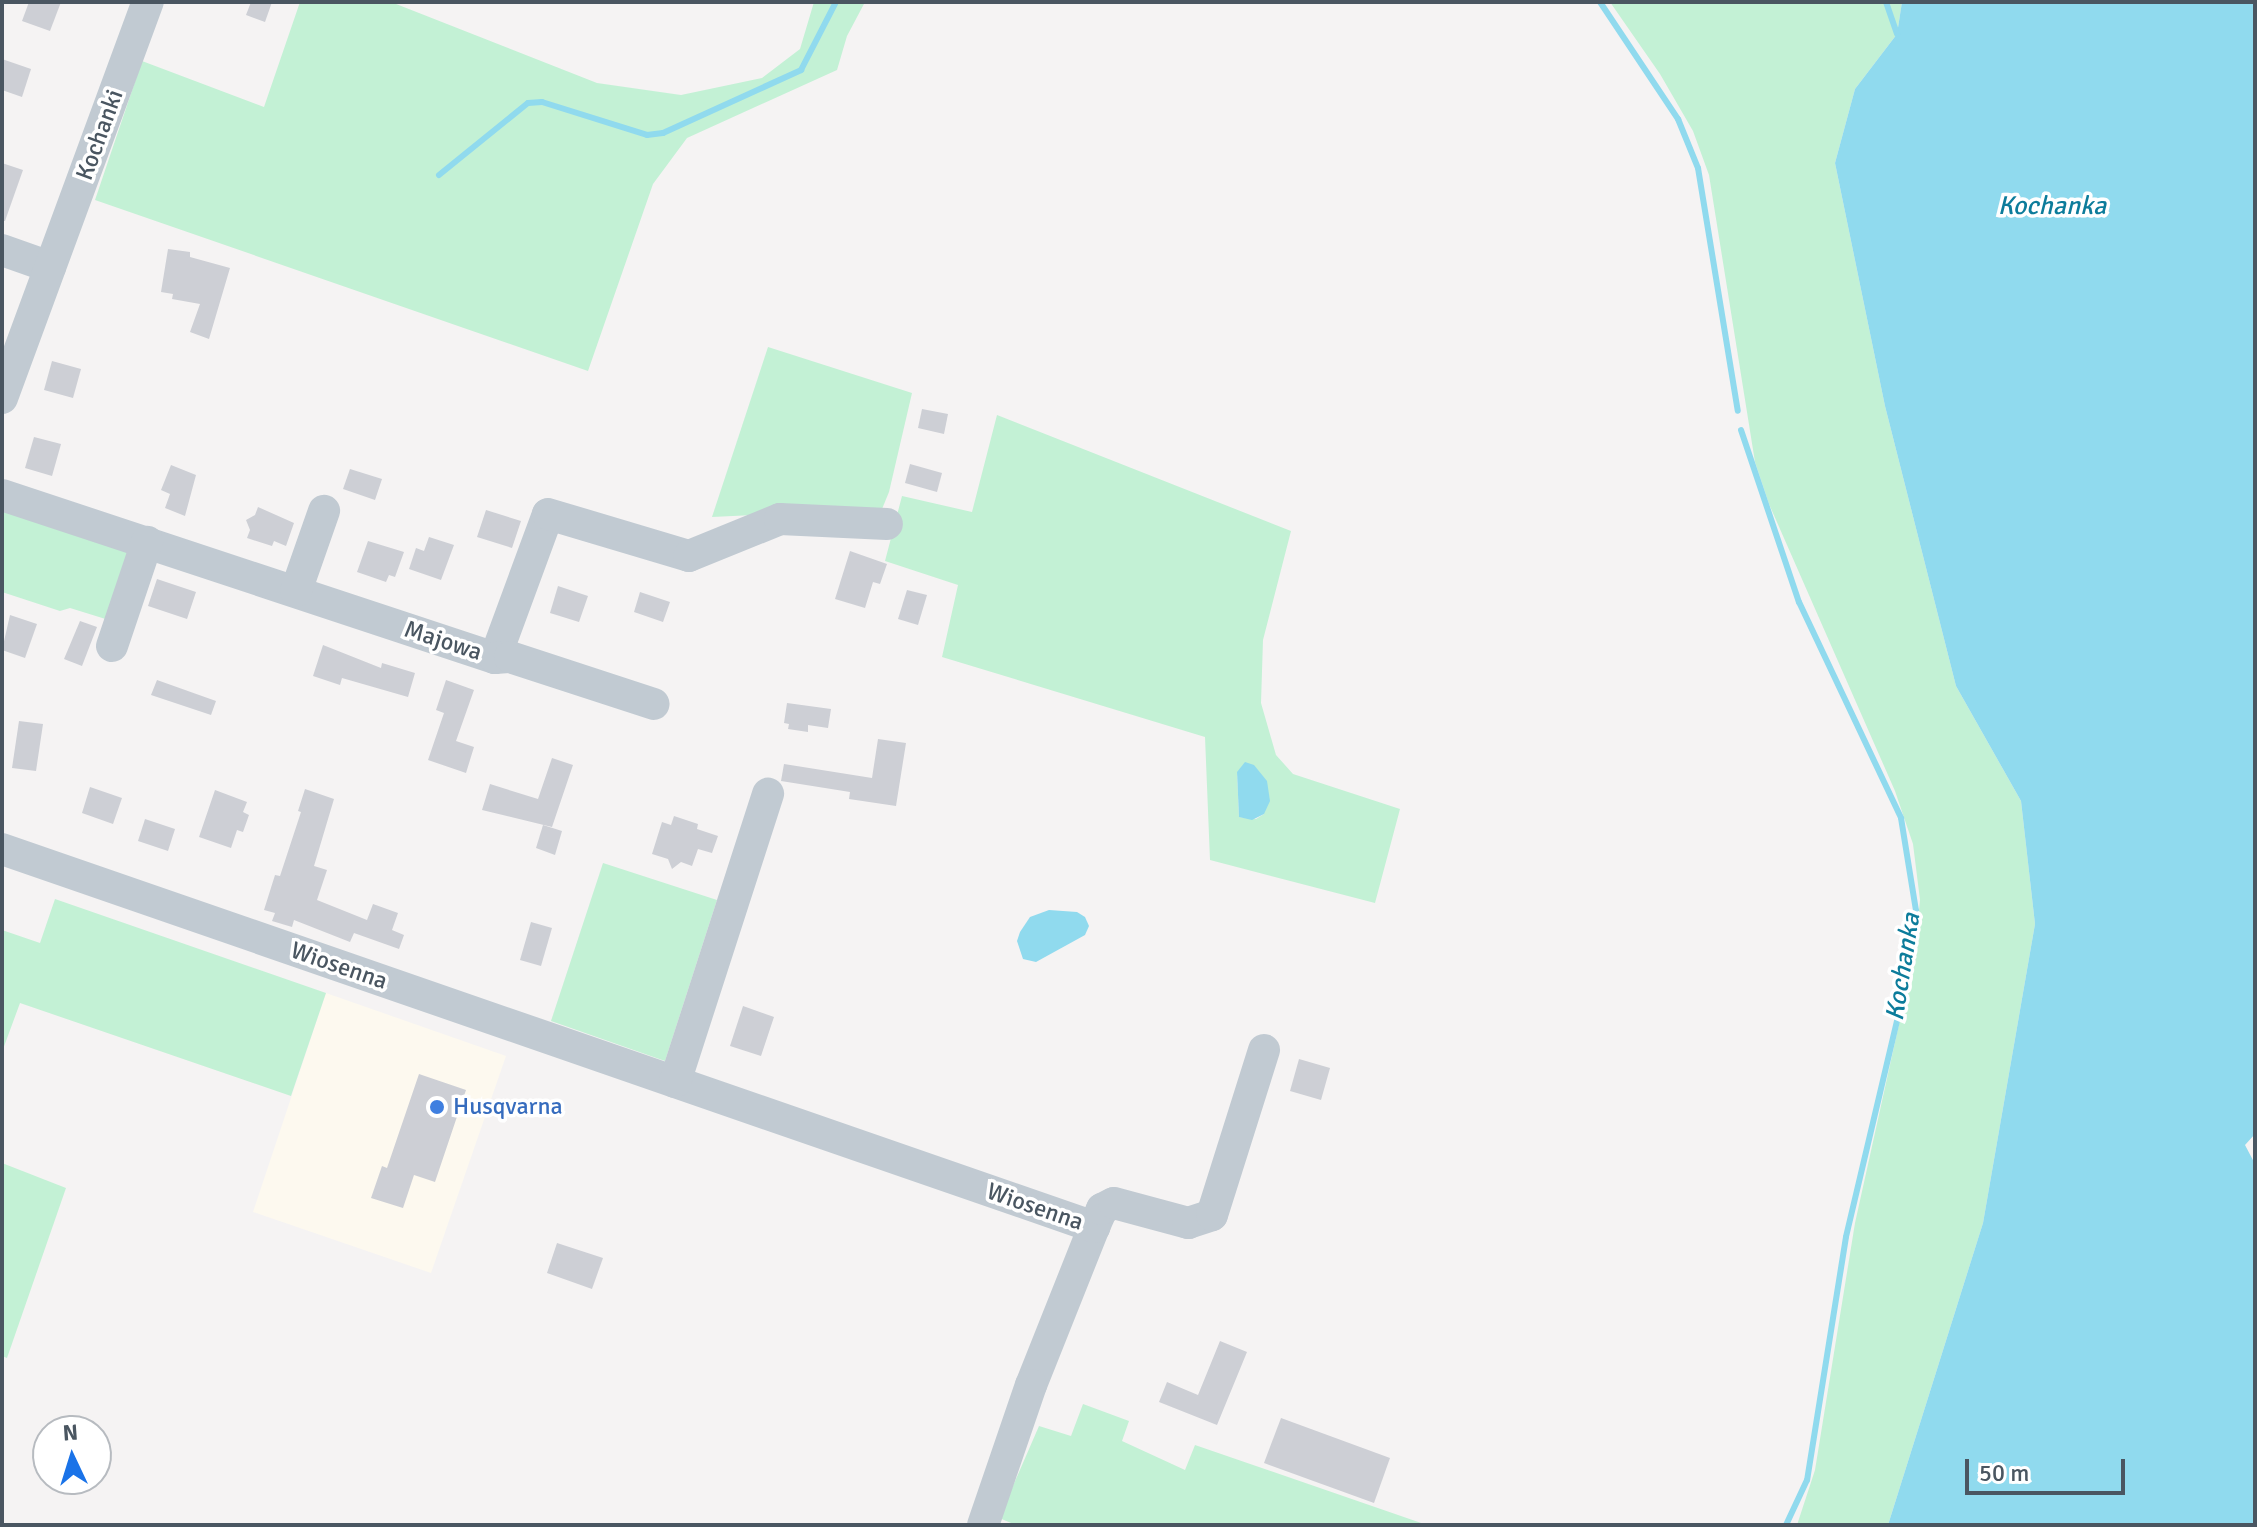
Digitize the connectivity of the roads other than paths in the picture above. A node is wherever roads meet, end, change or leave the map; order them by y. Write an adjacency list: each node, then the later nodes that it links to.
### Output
1 (148, 2): 3 (street, Kochanki)
2 (2, 250): 3 (street)
3 (50, 267): 4 (street, Kochanki)
4 (2, 398)
5 (2, 495): 8 (street, Majowa)
6 (324, 511): 9 (street)
7 (887, 524): 11 (street, Majowa)
8 (147, 542): 9 (street, Majowa); 10 (street)
9 (296, 591): 11 (street, Majowa)
10 (112, 646)
11 (495, 658): 12 (street)
12 (654, 704)
13 (768, 794): 16 (street)
14 (2, 849): 16 (street, Wiosenna)
15 (1264, 1050): 17 (street)
16 (675, 1082): 17 (street, Wiosenna)
17 (1094, 1227): 18 (street, Wiosenna)
18 (983, 1525)

